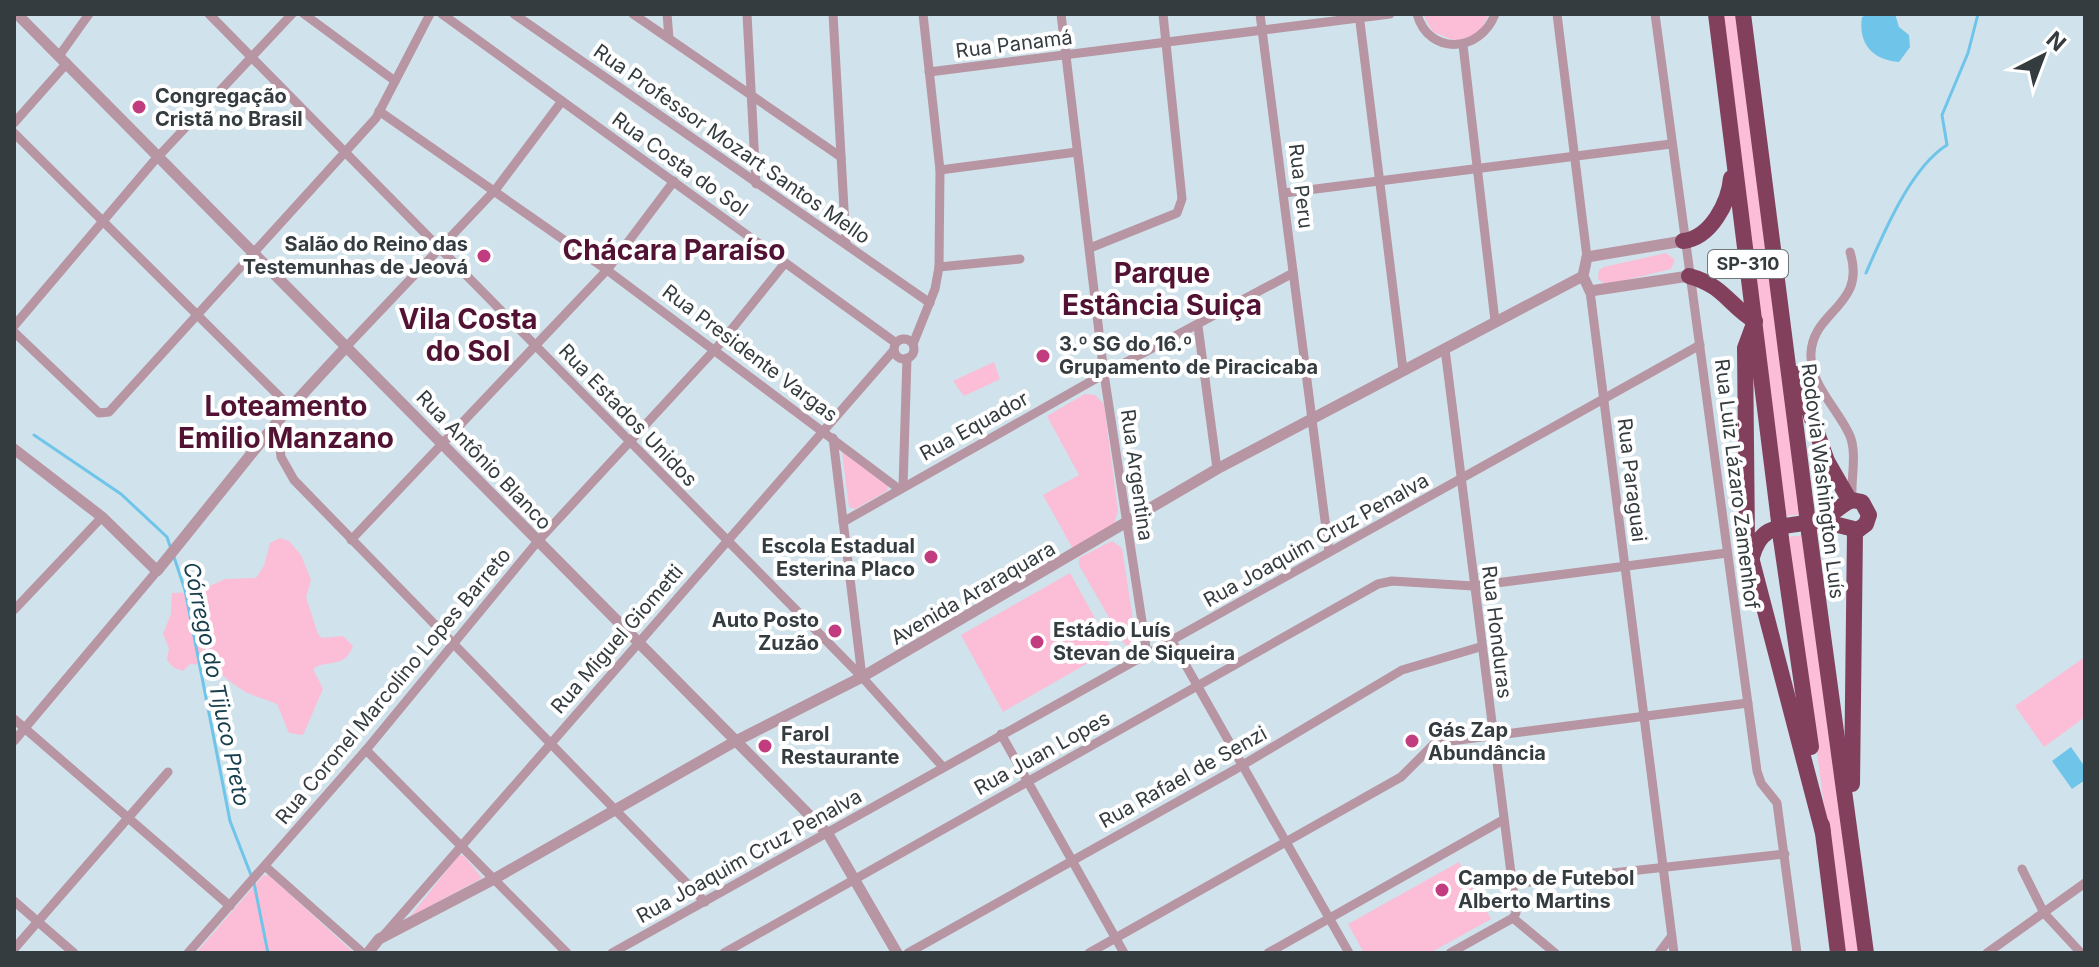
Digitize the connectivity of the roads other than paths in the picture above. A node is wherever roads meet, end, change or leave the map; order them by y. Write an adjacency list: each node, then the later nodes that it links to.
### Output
1 (17, 14): 31 (street, Rua Antônio Blanco)
2 (89, 14): 31 (street)
3 (209, 14): 29 (street, Rua Estados Unidos)
4 (292, 14): 29 (street)
5 (304, 14): 33 (street)
6 (430, 14): 33 (street)
7 (442, 14): 35 (street, Rua Costa do Sol)
8 (514, 14): 50 (street, Rua Professor Mozart Santos Mello)
9 (633, 14): 26 (street)
10 (667, 14): 26 (street)
11 (747, 14): 34 (street)
12 (833, 14): 44 (street)
13 (923, 14): 32 (street, Rua Miguel Giometti)
14 (1061, 14): 30 (street, Rua Argentina)
15 (1163, 14): 27 (street)
16 (1260, 14): 25 (street, Rua Peru)
17 (1390, 14): 24 (street, Rua Panamá)
18 (1417, 14): 28 (street)
19 (1495, 14): 28 (street)
20 (1557, 14): 45 (street)
21 (1655, 14): 40 (street, Rua Luiz Lázaro Zamenhof)
22 (1716, 14): 38 (highway, SP-310)
23 (1743, 14): 66 (highway, Rodovia Washington Luís / SP-310)
24 (1359, 16): 25 (street, Rua Panamá); 49 (street)
25 (1262, 31): 27 (street, Rua Panamá); 52 (street, Rua Peru)
26 (669, 38): 34 (street)
27 (1166, 42): 30 (street, Rua Panamá); 56 (street)
28 (1463, 45): 47 (street)
29 (251, 56): 41 (street, Rua Estados Unidos); 43 (street)
30 (1066, 56): 32 (street, Rua Panamá); 42 (street, Rua Argentina)
31 (63, 59): 37 (street); 43 (street, Rua Antônio Blanco)
32 (929, 72): 46 (street, Rua Miguel Giometti)
33 (395, 81): 36 (street)
34 (752, 98): 44 (street); 50 (street)
35 (562, 101): 48 (street, Rua Costa do Sol); 51 (street)
36 (379, 111): 41 (street); 51 (street, Rua Presidente Vargas)
37 (14, 123)
38 (1731, 132): 54 (highway); 74 (highway, SP-310)
39 (14, 133): 53 (street)
40 (1671, 144): 45 (street); 54 (street, Rua Luiz Lázaro Zamenhof)
41 (346, 152): 57 (street, Rua Estados Unidos); 58 (street)
42 (1077, 152): 46 (street); 56 (street, Rua Argentina)
43 (159, 156): 53 (street); 58 (street, Rua Antônio Blanco)
44 (841, 157): 55 (street)
45 (1573, 158): 47 (street); 60 (street)
46 (940, 170): 63 (street, Rua Miguel Giometti)
47 (1478, 171): 49 (street); 73 (street)
48 (674, 181): 62 (street, Rua Costa do Sol); 64 (street)
49 (1381, 183): 52 (street); 85 (street)
50 (756, 184): 55 (street, Rua Professor Mozart Santos Mello)
51 (496, 189): 57 (street); 64 (street, Rua Presidente Vargas)
52 (1284, 193): 65 (street, Rua Peru)
53 (103, 221): 71 (street); 76 (street)
54 (1683, 241): 60 (street); 68 (street, Rua Luiz Lázaro Zamenhof)
55 (846, 244): 70 (street, Rua Professor Mozart Santos Mello)
56 (1090, 248): 86 (street, Rua Argentina)
57 (439, 249): 80 (street); 81 (street, Rua Estados Unidos)
58 (255, 251): 71 (street); 80 (street, Rua Antônio Blanco)
59 (1850, 252): 99 (street)
60 (1587, 257): 67 (street)
61 (1020, 259): 63 (street)
62 (785, 263): 77 (street, Rua Costa do Sol); 82 (street, Rua Coronel Marcolino Lopes Barreto)
63 (939, 267): 70 (street, Rua Miguel Giometti)
64 (607, 270): 81 (street); 82 (street, Rua Presidente Vargas)
65 (1293, 273): 75 (street, Rua Equador); 89 (street, Rua Peru)
66 (1777, 275): 99 (highway); 104 (highway, Rodovia Washington Luís / SP-310, bridge)
67 (1583, 276): 69 (street, Rua Paraguai); 73 (street, Avenida Araraquara)
68 (1689, 276): 69 (street); 74 (highway); 79 (street, Rua Luiz Lázaro Zamenhof)
69 (1590, 291): 87 (street, Rua Paraguai)
70 (930, 303): 72 (street, Rua Miguel Giometti)
71 (198, 314): 76 (street); 88 (street)
72 (923, 318): 77 (street, Rua Miguel Giometti); 78 (street, Rua Miguel Giometti)
73 (1495, 321): 83 (street, Avenida Araraquara)
74 (1755, 321): 100 (highway); 106 (highway, SP-310, bridge)
75 (1198, 326): 86 (street, Rua Equador); 96 (street)
76 (14, 329)
77 (897, 344): 78 (street); 84 (street); 91 (street, Rua Miguel Giometti)
78 (913, 344): 84 (street, Rua Miguel Giometti)
79 (1700, 345): 87 (street, Rua Joaquim Cruz Penalva); 111 (street, Rua Luiz Lázaro Zamenhof)
80 (347, 346): 88 (street); 94 (street, Rua Antônio Blanco)
81 (536, 347): 93 (street, Rua Estados Unidos); 94 (street)
82 (713, 348): 91 (street, Rua Presidente Vargas); 93 (street, Rua Coronel Marcolino Lopes Barreto)
83 (1445, 349): 85 (street, Avenida Araraquara); 97 (street, Rua Honduras)
84 (907, 358): 98 (street)
85 (1403, 370): 89 (street, Avenida Araraquara)
86 (1104, 374): 98 (street, Rua Equador); 103 (street, Rua Argentina)
87 (1604, 400): 97 (street, Rua Joaquim Cruz Penalva); 113 (street, Rua Paraguai)
88 (290, 407): 90 (street)
89 (1311, 417): 96 (street, Avenida Araraquara); 110 (street, Rua Peru)
90 (277, 422): 107 (street); 114 (street)
91 (823, 430): 92 (street, Rua Presidente Vargas); 109 (street, Rua Miguel Giometti)
92 (833, 438): 98 (street, Rua Presidente Vargas); 102 (street)
93 (630, 442): 108 (street, Rua Coronel Marcolino Lopes Barreto); 109 (street, Rua Estados Unidos)
94 (442, 445): 107 (street); 108 (street, Rua Antônio Blanco)
95 (14, 449): 101 (street)
96 (1217, 469): 103 (street, Avenida Araraquara)
97 (1459, 482): 110 (street, Rua Joaquim Cruz Penalva); 115 (street, Rua Honduras)
98 (901, 488): 102 (street, Rua Equador)
99 (1851, 501): 104 (highway); 105 (highway)
100 (1748, 510): 106 (highway); 112 (highway)
101 (102, 517): 114 (street); 116 (street)
102 (843, 522): 122 (street)
103 (1125, 526): 121 (street, Rua Argentina); 122 (street, Avenida Araraquara)
104 (1814, 526): 105 (highway); 106 (highway); 143 (highway, Rodovia Washington Luís / SP-310)
105 (1855, 530): 143 (highway)
106 (1774, 534): 112 (highway); 141 (highway, SP-310)
107 (351, 540): 118 (street)
108 (538, 541): 118 (street, Rua Coronel Marcolino Lopes Barreto); 119 (street, Rua Antônio Blanco)
109 (726, 542): 119 (street, Rua Miguel Giometti); 122 (street, Rua Estados Unidos)
110 (1329, 552): 117 (street, Rua Joaquim Cruz Penalva)
111 (1727, 553): 113 (street); 124 (street, Rua Luiz Lázaro Zamenhof)
112 (1751, 561): 141 (highway)
113 (1624, 565): 115 (street); 125 (street, Rua Paraguai)
114 (159, 569): 127 (street)
115 (1473, 586): 120 (street, Rua Honduras); 123 (street, Rua Juan Lopes)
116 (14, 610)
117 (1172, 641): 121 (street, Rua Joaquim Cruz Penalva); 123 (street)
118 (452, 642): 132 (street); 133 (street, Rua Coronel Marcolino Lopes Barreto)
119 (637, 642): 131 (street, Rua Antônio Blanco); 132 (street, Rua Miguel Giometti)
120 (1480, 647): 129 (street, Rua Honduras); 134 (street, Rua Rafael de Senzi)
121 (1147, 654): 128 (street, Rua Joaquim Cruz Penalva)
122 (862, 677): 131 (street, Avenida Araraquara); 135 (street, Rua Estados Unidos)
123 (1199, 687): 134 (street); 137 (street, Rua Juan Lopes)
124 (1748, 703): 125 (street); 146 (street, Rua Luiz Lázaro Zamenhof)
125 (1644, 717): 129 (street); 148 (street, Rua Paraguai)
126 (14, 719): 127 (street)
127 (25, 728): 130 (street); 139 (street)
128 (1001, 734): 135 (street, Rua Joaquim Cruz Penalva); 137 (street)
129 (1492, 735): 140 (street, Rua Honduras); 144 (street)
130 (14, 741)
131 (734, 742): 138 (street, Avenida Araraquara); 142 (street, Rua Antônio Blanco)
132 (549, 744): 138 (street); 145 (street, Rua Miguel Giometti)
133 (366, 750): 145 (street); 149 (street, Rua Coronel Marcolino Lopes Barreto)
134 (1243, 765): 144 (street); 147 (street, Rua Rafael de Senzi)
135 (943, 767): 142 (street, Rua Joaquim Cruz Penalva)
136 (168, 772): 139 (street)
137 (1027, 782): 147 (street); 152 (street, Rua Juan Lopes)
138 (613, 810): 151 (street, Avenida Araraquara); 156 (street)
139 (128, 816): 157 (street); 161 (street)
140 (1503, 820): 154 (street, Rua Honduras); 160 (street)
141 (1823, 833): 183 (highway, SP-310)
142 (828, 834): 152 (street, Rua Antônio Blanco); 156 (street, Rua Joaquim Cruz Penalva)
143 (1851, 837): 184 (highway, Rodovia Washington Luís / SP-310)
144 (1288, 842): 160 (street); 163 (street)
145 (461, 844): 151 (street); 164 (street, Rua Miguel Giometti)
146 (1785, 854): 148 (street); 182 (street, Rua Luiz Lázaro Zamenhof)
147 (1072, 860): 163 (street); 173 (street, Rua Rafael de Senzi)
148 (1662, 866): 154 (street); 162 (street, Rua Paraguai)
149 (263, 868): 157 (street, Rua Coronel Marcolino Lopes Barreto); 168 (street)
150 (2022, 869): 158 (street)
151 (494, 879): 164 (street, Avenida Araraquara); 169 (street)
152 (855, 879): 171 (street, Rua Juan Lopes); 172 (street, Rua Antônio Blanco)
153 (2085, 883): 158 (street)
154 (1513, 884): 159 (street, Rua Honduras)
155 (14, 901): 161 (street)
156 (705, 902): 170 (street, Rua Joaquim Cruz Penalva)
157 (233, 903): 167 (street, Rua Coronel Marcolino Lopes Barreto)
158 (2044, 913): 185 (street); 186 (street)
159 (1513, 918): 178 (street); 179 (street)
160 (1330, 919): 176 (street); 177 (street)
161 (38, 922): 165 (street); 166 (street)
162 (1671, 937): 180 (street); 181 (street, Rua Paraguai)
163 (1116, 938): 174 (street); 175 (street)
164 (379, 939): 168 (street, Rua Miguel Giometti)
165 (14, 949)
166 (74, 953)
167 (188, 953)
168 (366, 953)
169 (567, 953)
170 (612, 953)
171 (724, 953)
172 (897, 953)
173 (908, 953)
174 (1089, 953)
175 (1124, 953)
176 (1268, 953)
177 (1349, 953)
178 (1450, 953)
179 (1555, 953)
180 (1659, 953)
181 (1674, 953)
182 (1797, 953)
183 (1838, 953)
184 (1866, 953)
185 (1987, 953)
186 (2081, 953)

